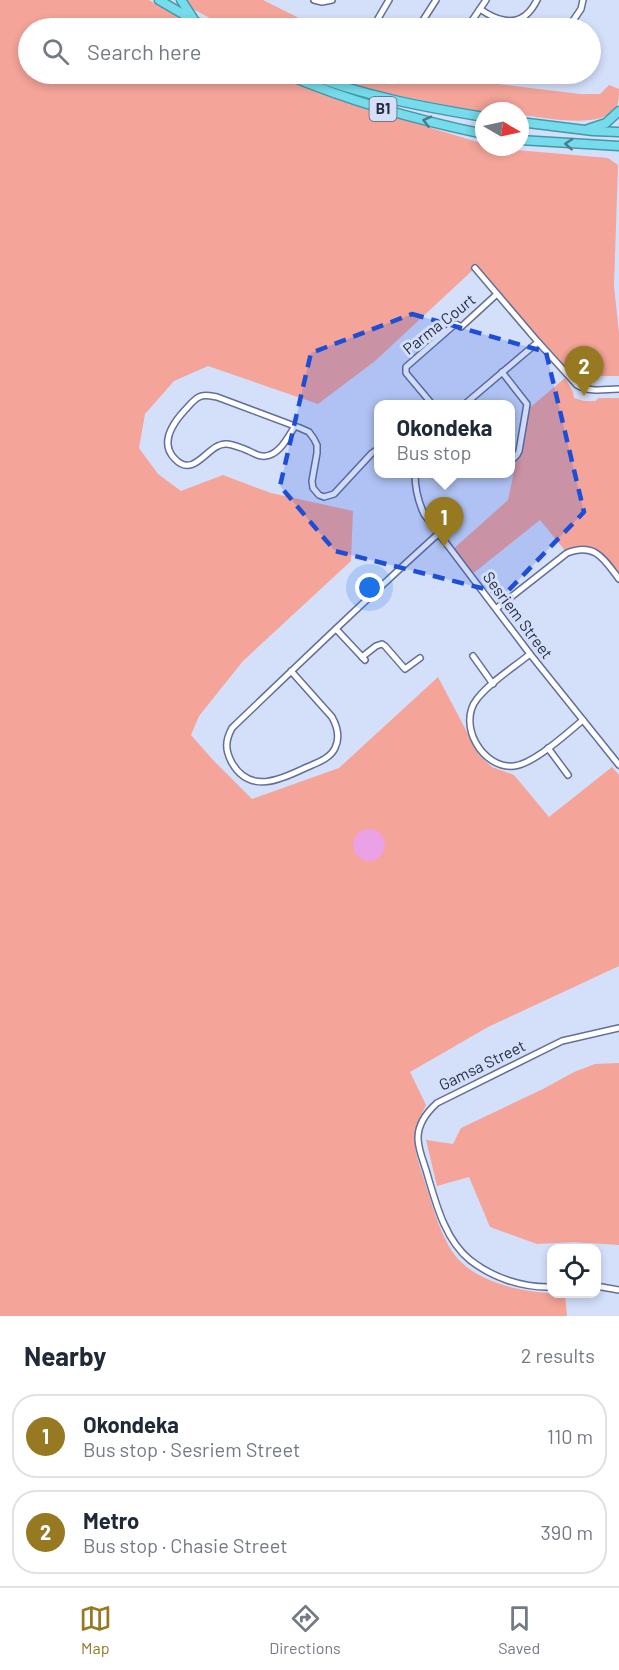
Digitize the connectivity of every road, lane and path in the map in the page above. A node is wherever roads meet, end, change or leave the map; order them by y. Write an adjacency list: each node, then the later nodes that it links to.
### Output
1 (159, 0): 11 (highway)
2 (181, 0): 12 (highway)
3 (314, 0): 4 (street)
4 (332, 0)
5 (389, 0): 13 (street)
6 (435, 0): 14 (street)
7 (486, 0): 10 (street)
8 (537, 0): 17 (street)
9 (583, 0): 18 (street)
10 (480, 9): 15 (street); 16 (street)
11 (189, 18)
12 (195, 18)
13 (378, 18)
14 (424, 18)
15 (474, 18)
16 (494, 18)
17 (520, 18)
18 (576, 18)
19 (309, 84): 25 (highway, B1, one-way to 19)
20 (338, 84): 22 (highway, B1)
21 (619, 111): 24 (highway)
22 (475, 115)
23 (529, 123): 24 (highway)
24 (585, 130): 26 (highway)
25 (475, 132)
26 (619, 132)
27 (529, 141): 28 (highway, one-way to 27)
28 (608, 146): 29 (highway); 30 (highway)
29 (619, 146)
30 (619, 154)
31 (476, 268): 32 (street)
32 (497, 294): 33 (street); 36 (street, Parma Court)
33 (538, 342): 34 (street); 35 (street)
34 (502, 372): 37 (street); 40 (street)
35 (619, 388)
36 (428, 400)
37 (471, 400)
38 (295, 426): 38 (street); 39 (street)
39 (374, 452)
40 (515, 457)
41 (415, 478): 42 (street, Sesriem Street)
42 (438, 534): 44 (street, Sesriem Street); 45 (street)
43 (619, 579): 44 (street)
44 (497, 608): 46 (street, Sesriem Street)
45 (336, 629): 48 (street); 49 (street)
46 (530, 654): 50 (street); 51 (street, Sesriem Street)
47 (473, 656): 50 (street)
48 (420, 658)
49 (291, 671): 49 (street)
50 (493, 684): 52 (street)
51 (583, 720): 52 (street); 53 (street, Sesriem Street)
52 (548, 748): 54 (street)
53 (619, 765)
54 (568, 775)
55 (619, 1028): 56 (street, Gamsa Street)
56 (547, 1287)
57 (601, 1287): 58 (street)
58 (619, 1290)

